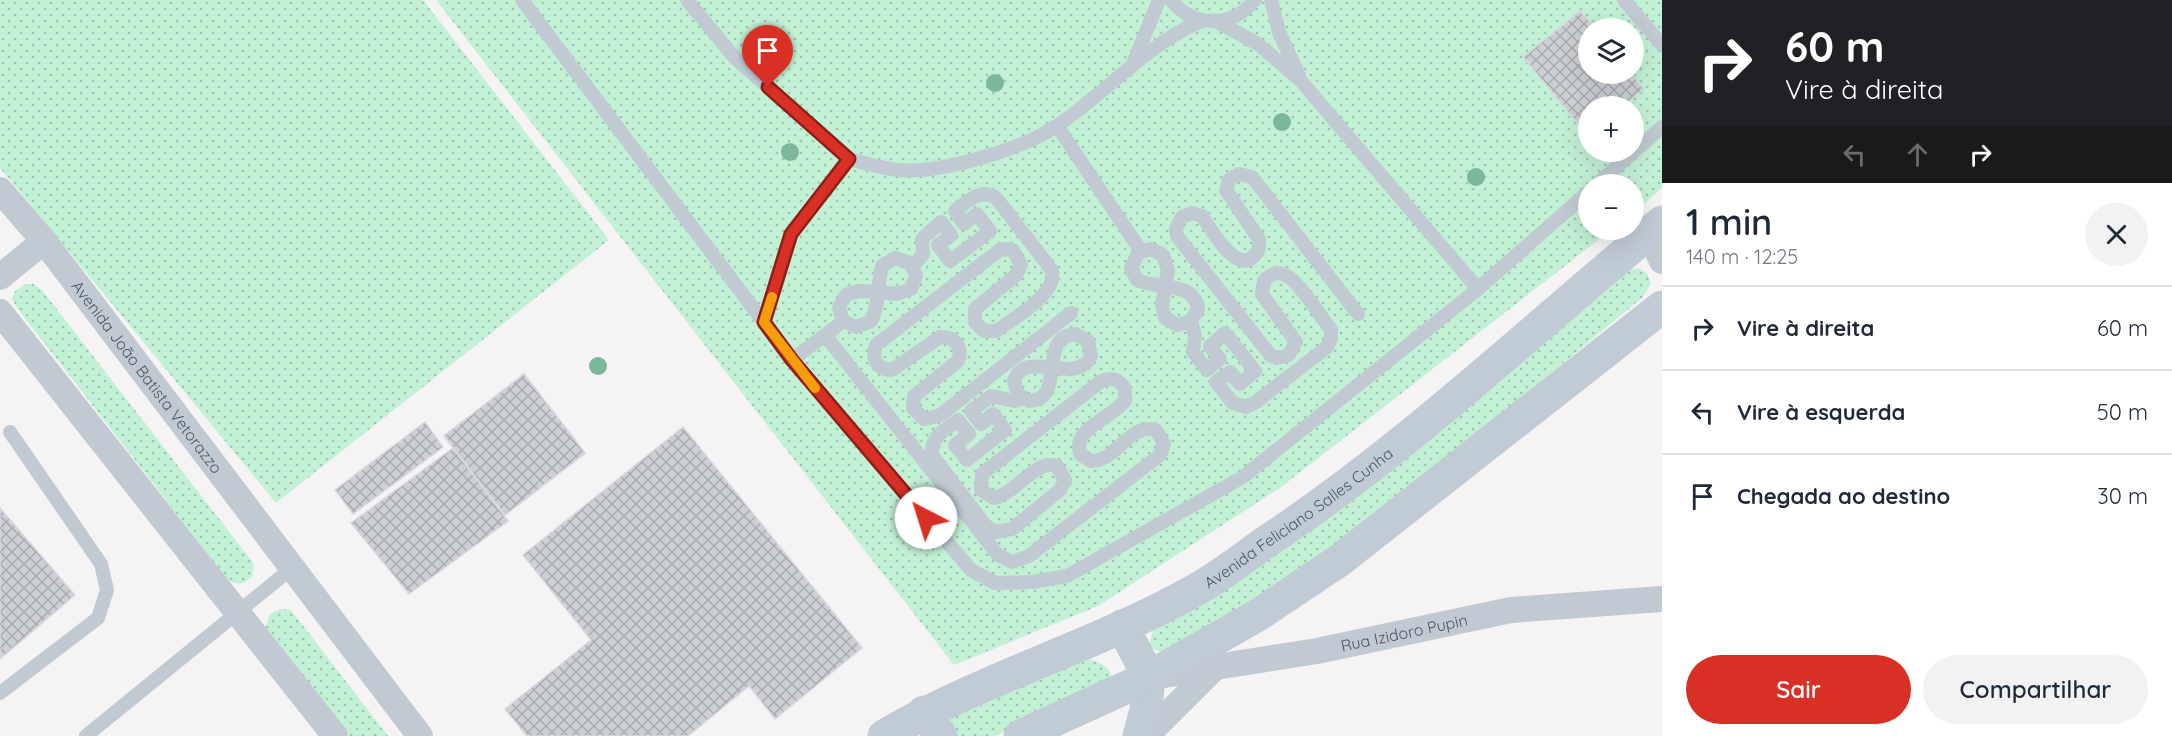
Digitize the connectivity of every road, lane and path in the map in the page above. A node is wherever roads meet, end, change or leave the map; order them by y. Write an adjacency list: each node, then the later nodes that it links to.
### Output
1 (522, 0): 33 (lane)
2 (687, 0): 15 (lane)
3 (1159, 0): 11 (lane)
4 (1171, 0): 8 (lane)
5 (1255, 0): 9 (lane)
6 (1270, 0): 12 (lane)
7 (1624, 0): 10 (lane)
8 (1201, 21): 9 (lane); 11 (lane)
9 (1218, 22): 12 (lane)
10 (1662, 45)
11 (1132, 66): 13 (lane)
12 (1301, 81): 25 (lane)
13 (1057, 126): 15 (lane); 21 (lane)
14 (1662, 127): 16 (lane)
15 (849, 159): 33 (lane)
16 (1608, 174)
17 (0, 190): 20 (street, Avenida João Batista Vetorazzo)
18 (1578, 201): 25 (lane)
19 (1657, 239): 41 (main road, Avenida Feliciano Salles Cunha)
20 (44, 241): 23 (street); 38 (street, Avenida João Batista Vetorazzo)
21 (1141, 251): 24 (lane); 24 (lane)
22 (913, 266): 26 (lane); 26 (lane); 29 (lane)
23 (0, 277)
24 (1165, 286): 32 (lane); 32 (lane)
25 (1478, 289): 35 (lane)
26 (878, 292): 31 (lane); 31 (lane)
27 (1662, 307): 43 (main road)
28 (0, 312): 40 (street)
29 (1071, 313)
30 (1358, 314): 32 (lane)
31 (843, 321): 34 (lane)
32 (1191, 321)
33 (764, 322): 35 (lane)
34 (825, 335): 35 (lane); 36 (lane)
35 (792, 360)
36 (1023, 398): 36 (lane)
37 (10, 432): 44 (lane)
38 (292, 568): 40 (lane); 48 (street, Avenida João Batista Vetorazzo)
39 (1662, 599): 42 (street, Rua Izidoro Pupin)
40 (237, 613): 46 (lane); 47 (street)
41 (1122, 626): 43 (main road); 45 (main road, Avenida Feliciano Salles Cunha)
42 (1214, 668): 43 (street, Rua Izidoro Pupin); 52 (street)
43 (1149, 677): 50 (main road); 51 (main road)
44 (0, 693)
45 (933, 724): 49 (main road, Avenida Feliciano Salles Cunha)
46 (86, 736)
47 (335, 736)
48 (420, 736)
49 (884, 736)
50 (1020, 736)
51 (1139, 736)
52 (1146, 736)

